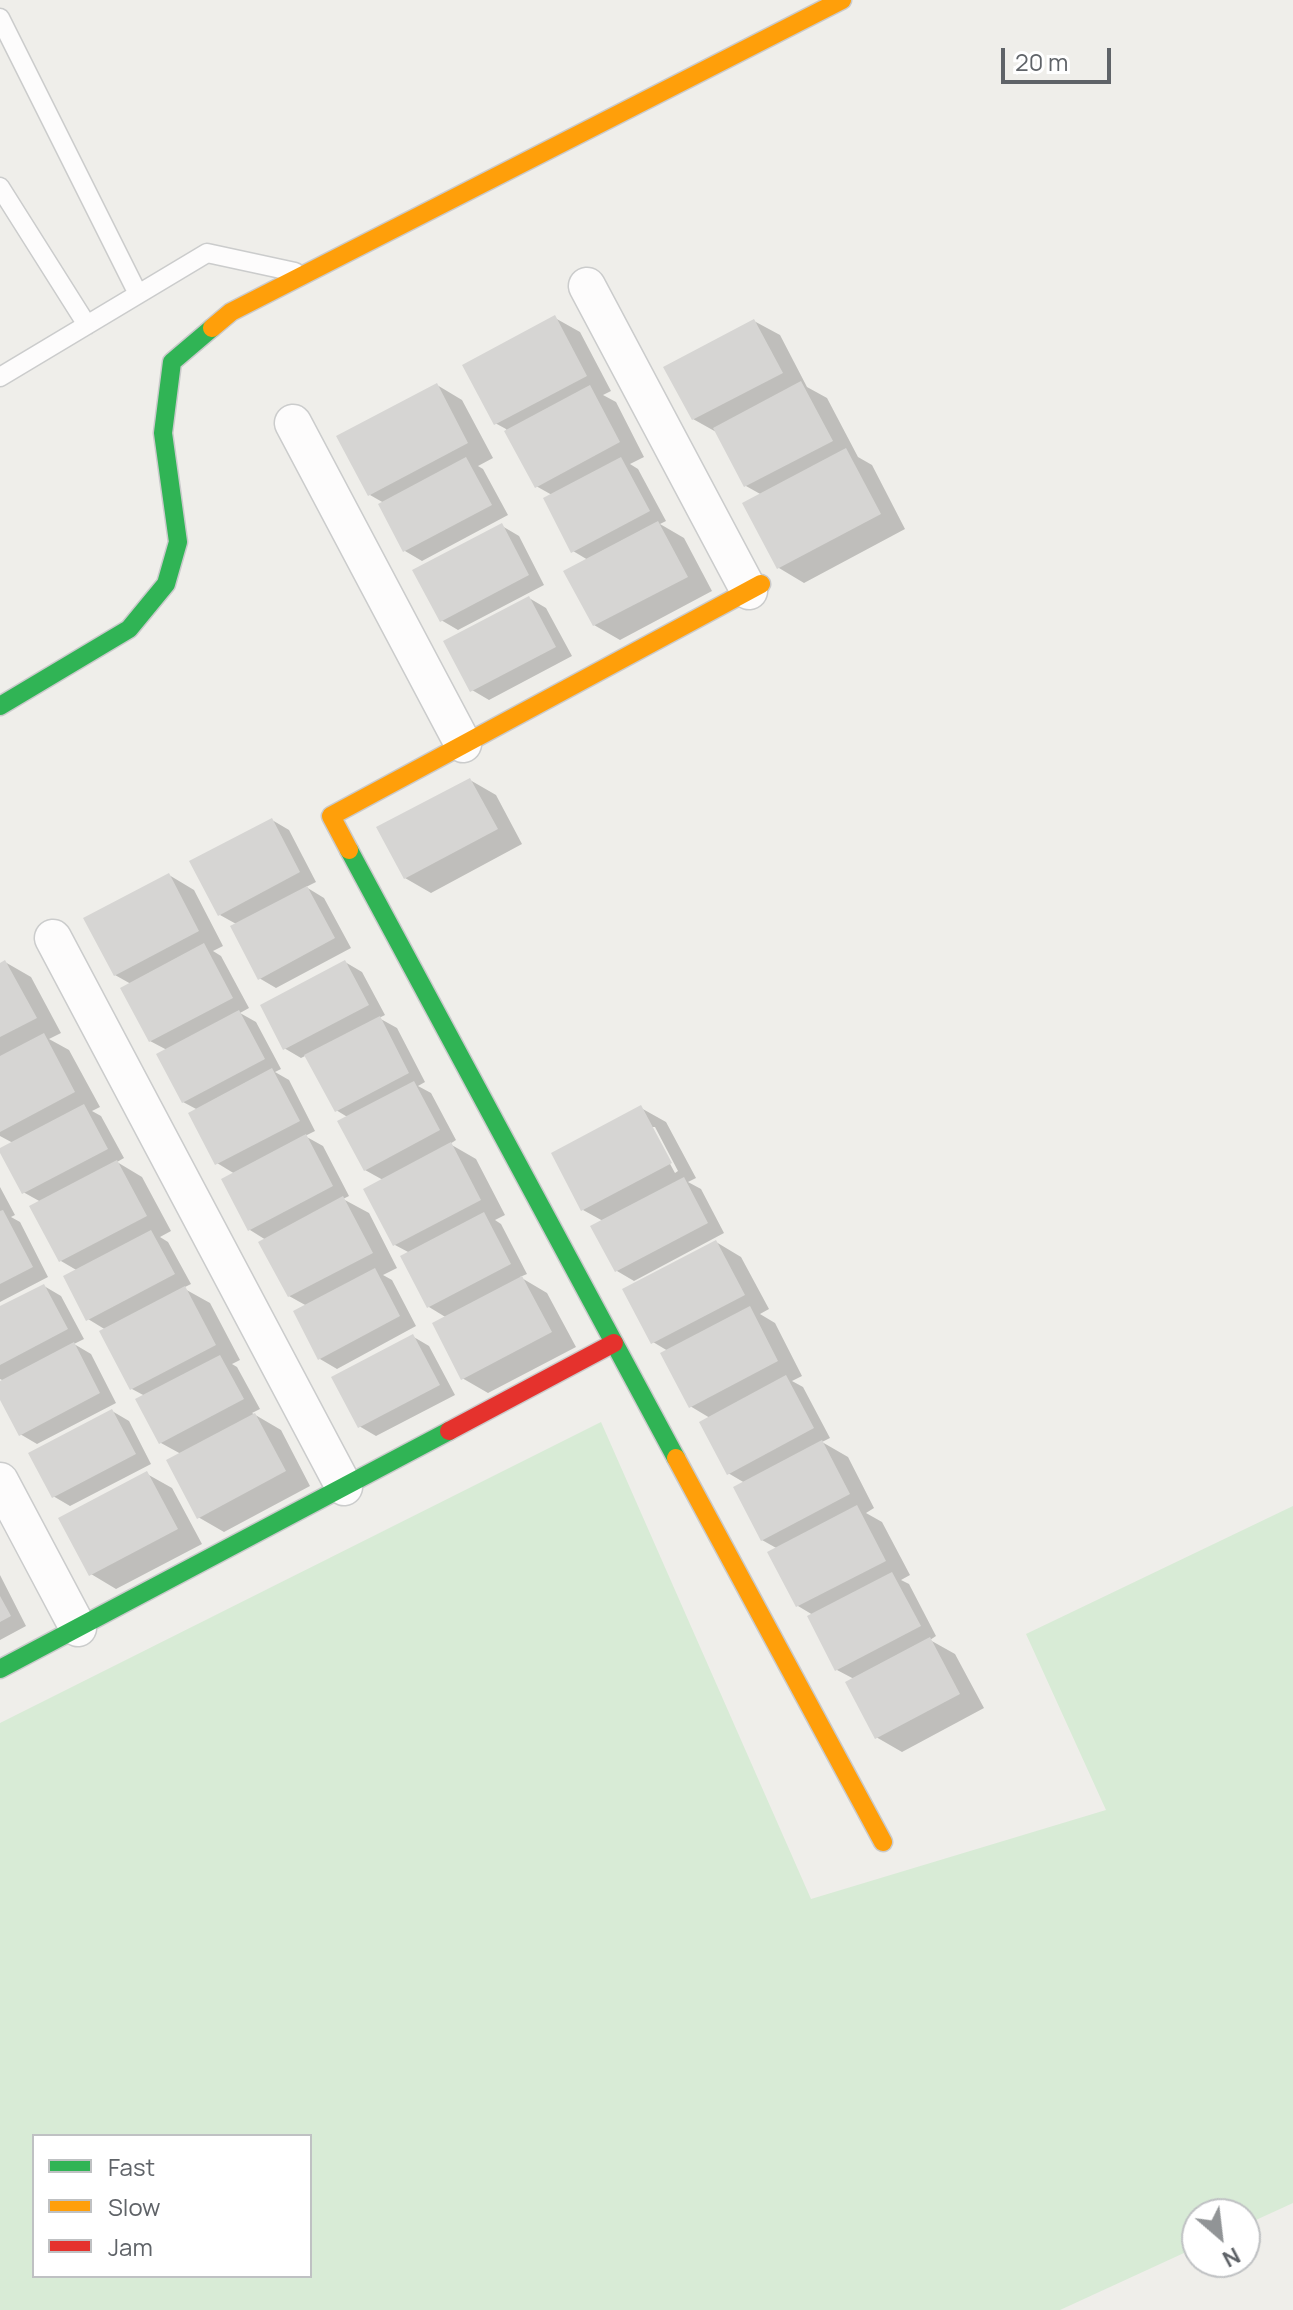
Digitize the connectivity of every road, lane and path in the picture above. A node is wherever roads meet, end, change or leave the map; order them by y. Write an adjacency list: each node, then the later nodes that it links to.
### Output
1 (842, 0): 4 (street)
2 (0, 18): 6 (lane)
3 (0, 187): 7 (lane)
4 (306, 274): 6 (lane); 11 (street)
5 (587, 286): 10 (street)
6 (138, 294): 7 (lane)
7 (87, 325): 8 (lane)
8 (0, 377)
9 (293, 423): 12 (street)
10 (755, 587): 12 (street)
11 (0, 706)
12 (463, 744): 14 (street)
13 (53, 938): 16 (street)
14 (614, 1343): 16 (street); 19 (street)
15 (0, 1481): 17 (street)
16 (344, 1487): 17 (street)
17 (78, 1628): 18 (street)
18 (0, 1669)
19 (883, 1842)

